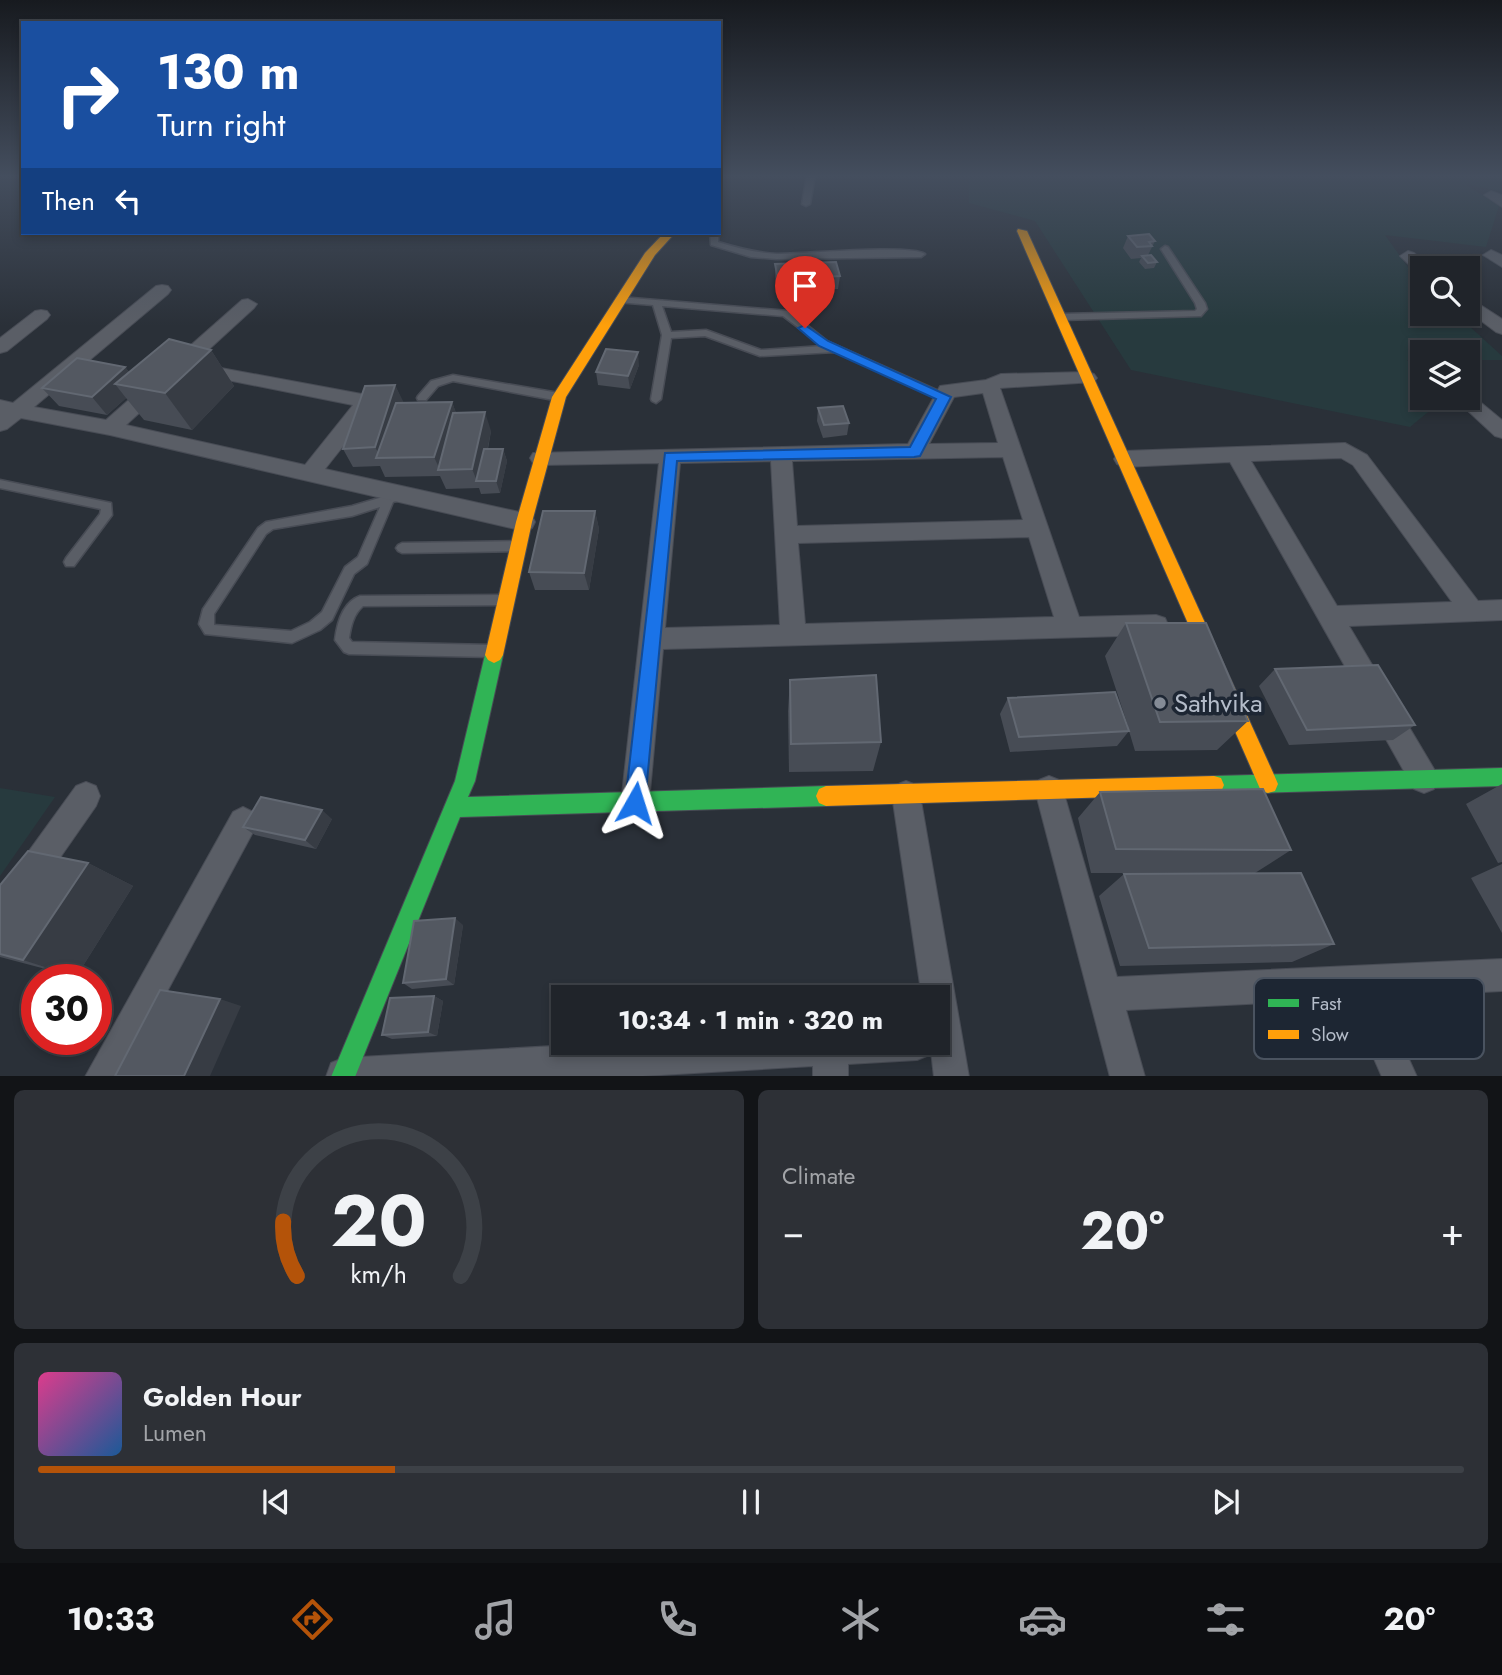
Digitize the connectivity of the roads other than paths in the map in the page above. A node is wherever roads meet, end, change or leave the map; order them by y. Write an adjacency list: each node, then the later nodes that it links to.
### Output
1 (1022, 231): 12 (street)
2 (668, 235): 7 (street)
3 (713, 235): 5 (lane)
4 (1165, 249): 12 (lane)
5 (920, 254)
6 (162, 290): 24 (street)
7 (620, 300): 9 (lane); 20 (street)
8 (248, 304): 17 (street)
9 (657, 304): 14 (lane); 16 (lane)
10 (1480, 311): 13 (street)
11 (41, 315): 15 (street)
12 (1061, 317): 18 (street)
13 (1502, 328)
14 (667, 335): 16 (lane); 23 (lane)
15 (0, 347)
16 (836, 349): 21 (lane)
17 (180, 365): 27 (street); 36 (street)
18 (1087, 378): 19 (street); 35 (street)
19 (990, 386): 21 (street); 29 (street)
20 (559, 397): 22 (lane); 34 (street)
21 (944, 397): 30 (street)
22 (422, 398)
23 (656, 399)
24 (8, 408): 26 (street); 27 (street)
25 (1477, 410): 28 (street)
26 (0, 425)
27 (110, 428): 36 (street)
28 (1502, 432)
29 (1010, 450): 30 (street); 40 (street)
30 (914, 452): 31 (street)
31 (780, 454): 33 (street); 41 (street)
32 (1236, 454): 35 (street); 47 (street); 48 (street)
33 (670, 456): 34 (street); 52 (street)
34 (540, 458): 39 (street)
35 (1124, 459): 49 (street)
36 (310, 473): 38 (street)
37 (0, 484): 44 (lane)
38 (396, 497): 38 (lane); 39 (street)
39 (524, 522): 42 (street)
40 (1036, 528): 41 (street); 50 (street)
41 (786, 535): 51 (street)
42 (518, 546): 43 (lane); 45 (street)
43 (402, 548)
44 (70, 562)
45 (507, 600): 53 (street); 53 (lane)
46 (1502, 610): 47 (street)
47 (1472, 611): 48 (street)
48 (1330, 617): 55 (street)
49 (1197, 624): 50 (street); 56 (street)
50 (1070, 628): 51 (street)
51 (793, 635): 52 (street)
52 (652, 639): 60 (street)
53 (496, 651): 61 (street)
54 (1502, 777): 55 (street)
55 (1424, 779): 56 (street)
56 (1268, 784): 57 (street)
57 (1049, 790): 58 (street); 68 (street)
58 (906, 795): 60 (street); 66 (street)
59 (86, 796): 63 (street)
60 (635, 803): 61 (street)
61 (453, 807): 75 (street)
62 (243, 822): 74 (street)
63 (0, 917)
64 (1502, 975): 65 (street)
65 (1440, 978)
66 (928, 985)
67 (1254, 987): 68 (street)
68 (1105, 994): 77 (street)
69 (867, 1055): 72 (street)
70 (940, 1055): 76 (street)
71 (1392, 1059): 78 (street)
72 (831, 1062): 73 (street)
73 (597, 1068): 75 (street)
74 (102, 1076)
75 (343, 1076)
76 (951, 1076)
77 (1128, 1076)
78 (1400, 1076)

